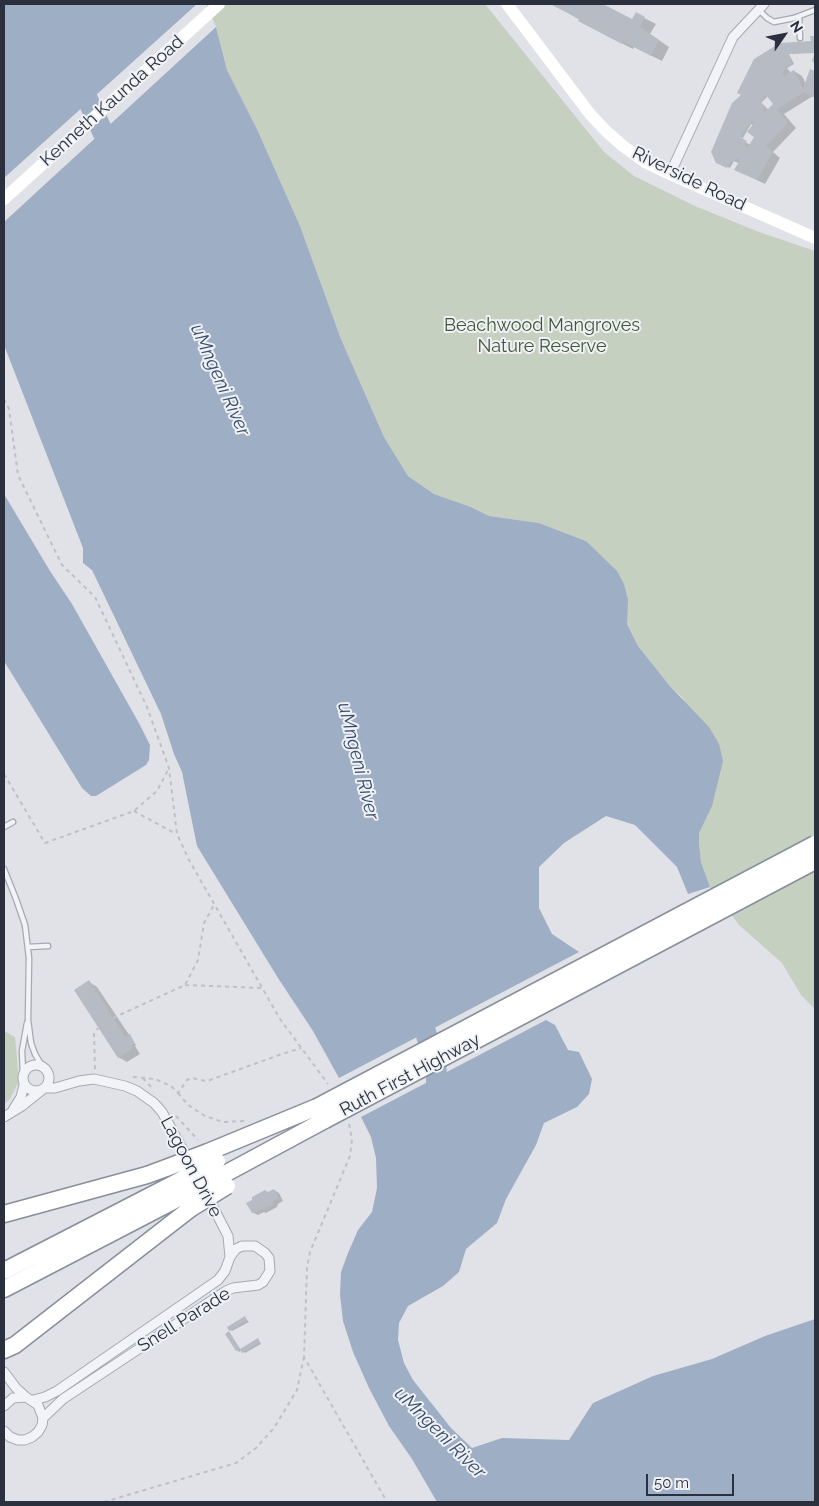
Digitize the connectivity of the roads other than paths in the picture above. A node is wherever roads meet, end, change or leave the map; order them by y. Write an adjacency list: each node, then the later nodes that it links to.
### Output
1 (219, 4): 8 (main road, Kenneth Kaunda Road)
2 (507, 4): 7 (main road, Riverside Road)
3 (761, 6): 5 (lane); 7 (street)
4 (815, 10): 5 (lane)
5 (799, 16): 6 (lane)
6 (800, 38)
7 (670, 174): 9 (main road, Riverside Road)
8 (4, 199)
9 (815, 238)
10 (12, 822): 11 (lane)
11 (4, 827)
12 (815, 844): 23 (highway, Ruth First Highway, bridge)
13 (815, 860): 23 (highway, Ruth First Highway, bridge)
14 (4, 869): 16 (lane)
15 (48, 946): 16 (lane)
16 (28, 947): 17 (lane)
17 (28, 1020): 18 (lane); 19 (lane)
18 (42, 1066): 19 (street); 21 (street)
19 (23, 1074): 20 (street)
20 (24, 1085): 21 (street); 22 (street, Lagoon Drive)
21 (44, 1089): 22 (street, Lagoon Drive); 27 (street, Lagoon Drive)
22 (8, 1114)
23 (318, 1119): 24 (highway, Ruth First Highway); 24 (highway, Ruth First Highway)
24 (218, 1169): 25 (highway, Ruth First Highway, bridge); 26 (highway, bridge)
25 (182, 1196): 28 (highway, Ruth First Highway); 29 (highway, Ruth First Highway); 30 (highway)
26 (4, 1214)
27 (230, 1257): 32 (street, Snell Parade); 34 (street, Snell Parade)
28 (4, 1271)
29 (4, 1289)
30 (4, 1350)
31 (4, 1372): 32 (street)
32 (30, 1399): 33 (street, Snell Parade); 34 (street)
33 (4, 1406)
34 (43, 1418): 35 (street, Snell Parade)
35 (4, 1432)

